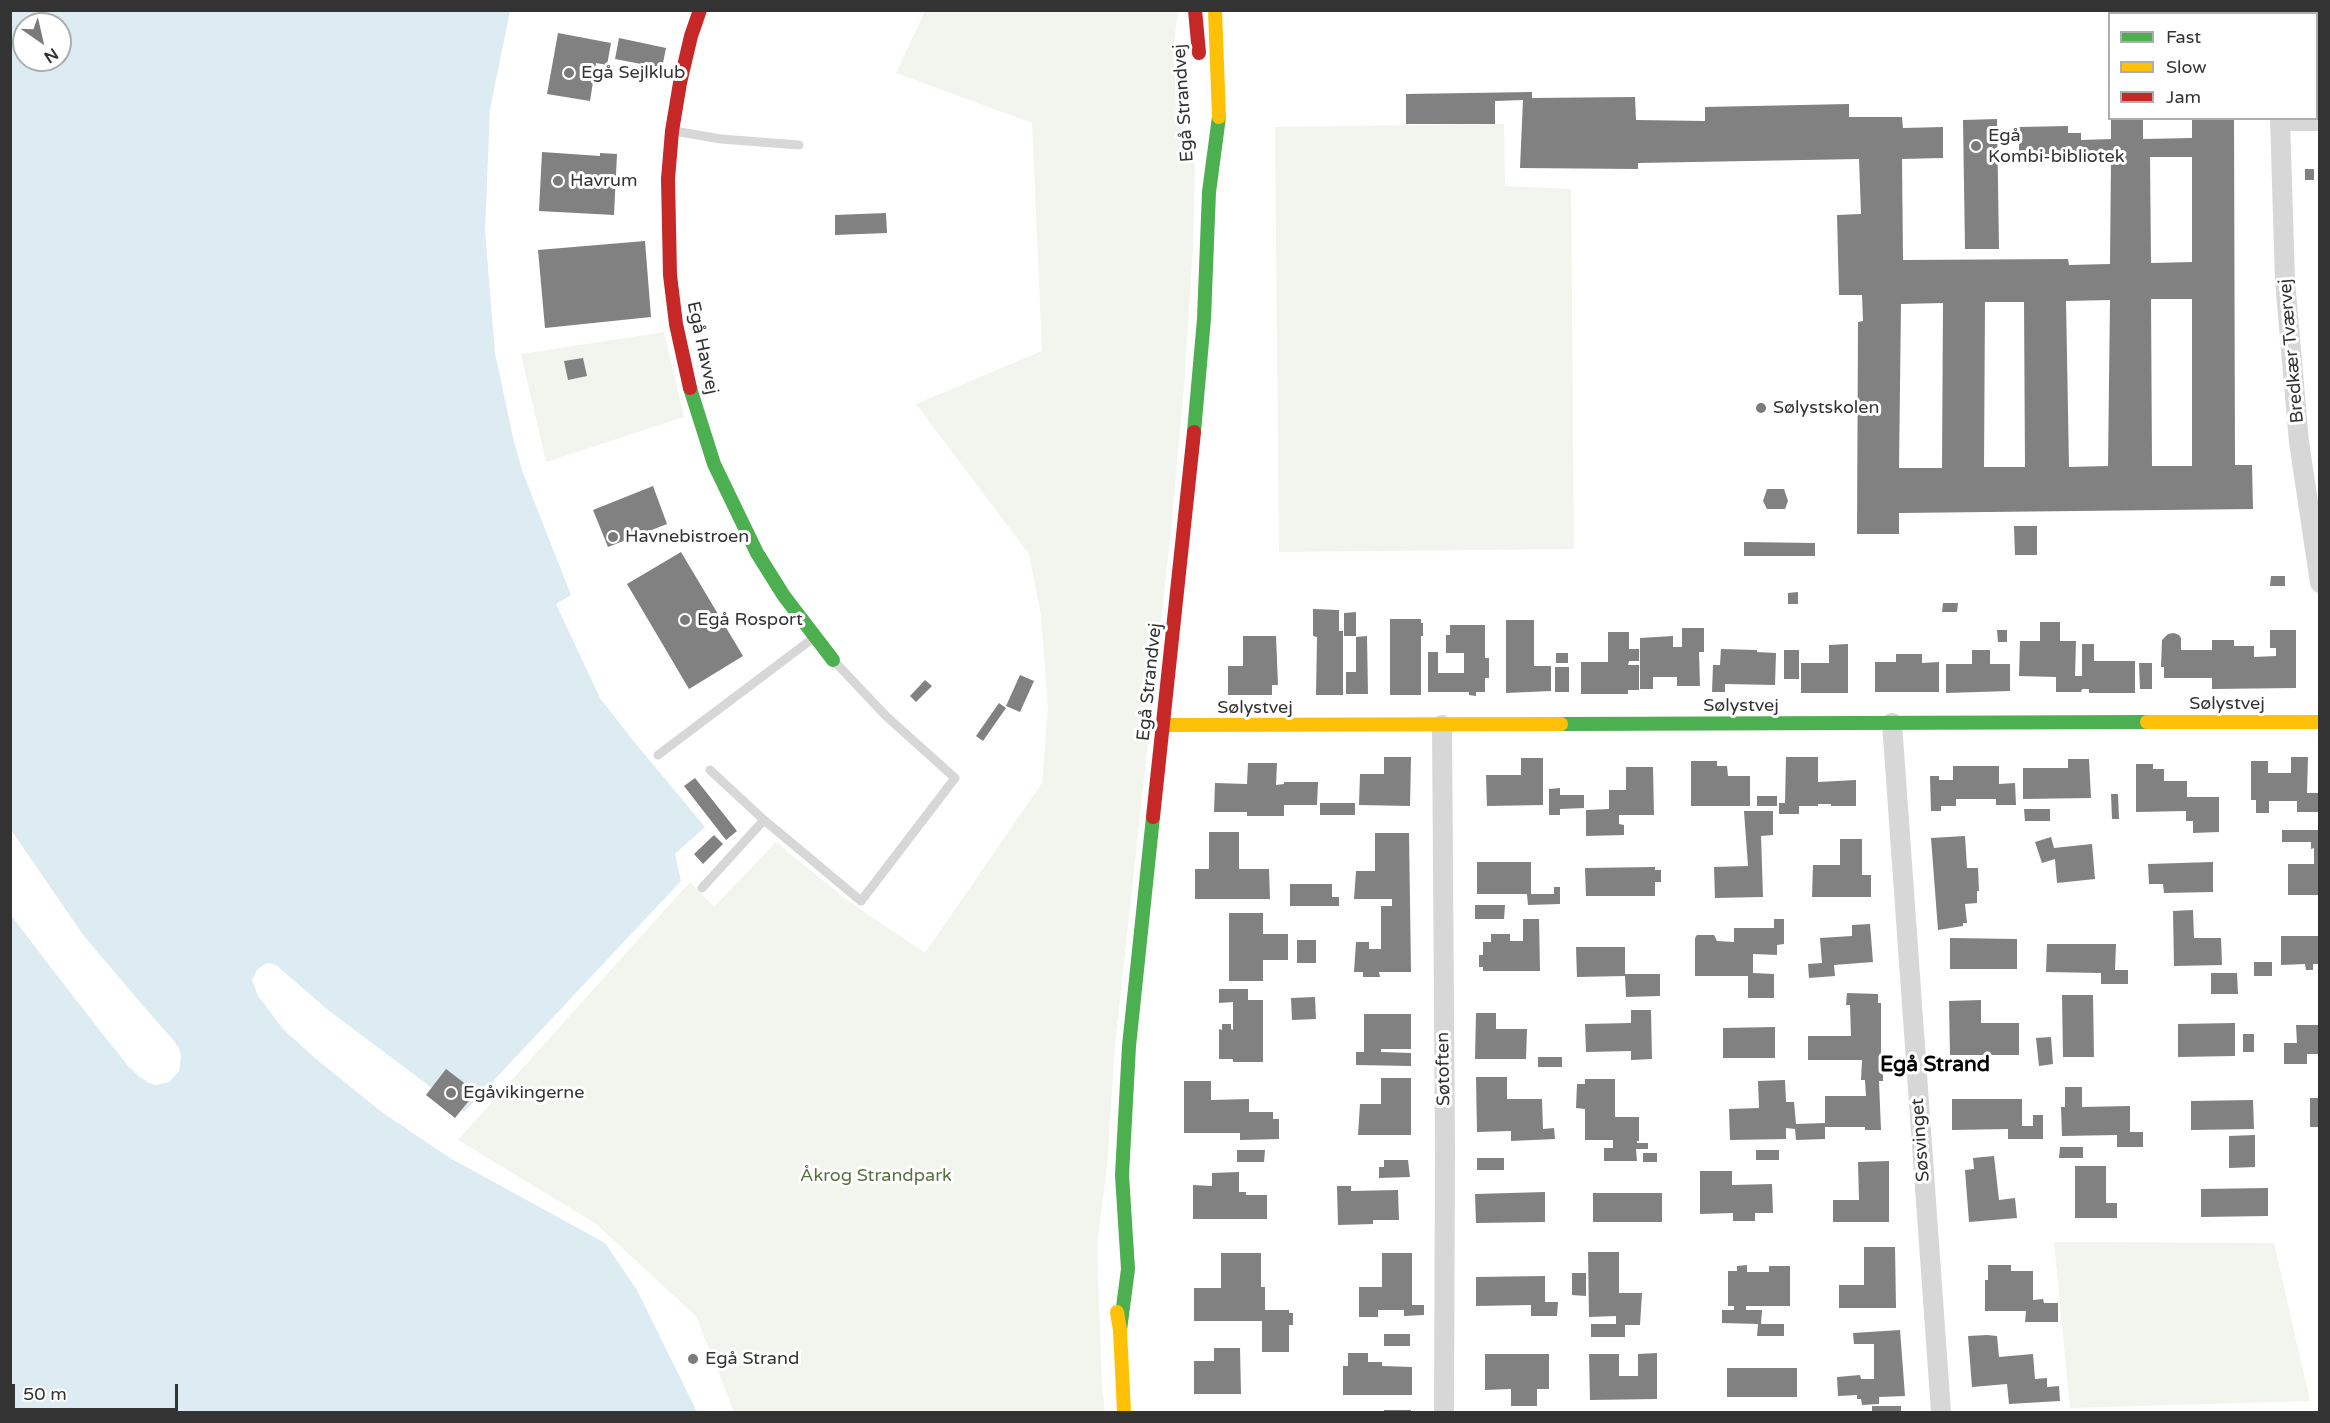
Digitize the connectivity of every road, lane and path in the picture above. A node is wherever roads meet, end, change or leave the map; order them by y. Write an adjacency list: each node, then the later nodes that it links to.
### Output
1 (700, 10): 10 (street, Egå Havvej)
2 (1195, 10): 6 (street, Egå Strandvej)
3 (1215, 10): 5 (street, Egå Strandvej)
4 (1227, 10): 5 (street)
5 (1218, 68): 12 (street, Egå Strandvej)
6 (1200, 71)
7 (2280, 120): 8 (street); 13 (street, Bredkær Tværvej)
8 (2319, 121)
9 (1204, 129): 12 (street, Egå Strandvej)
10 (672, 131): 11 (lane); 14 (street, Egå Havvej)
11 (800, 145)
12 (1209, 192): 18 (street, Egå Strandvej)
13 (2319, 583)
14 (814, 638): 15 (street, Egå Havvej); 20 (lane)
15 (833, 660): 22 (lane)
16 (2319, 722): 17 (street, Sølystvej)
17 (1892, 723): 19 (street, Sølystvej); 30 (street, Søsvinget)
18 (1164, 725): 19 (street, Sølystvej); 24 (street, Egå Strandvej)
19 (1442, 725): 29 (street, Søtoften)
20 (658, 754)
21 (710, 770): 22 (lane)
22 (764, 820): 23 (lane)
23 (702, 888)
24 (1122, 1175): 25 (street, Egå Strandvej); 27 (street, Egå Strandvej)
25 (1112, 1232)
26 (1113, 1286): 27 (street, Egå Strandvej)
27 (1120, 1330): 28 (street, Egå Strandvej)
28 (1124, 1413)
29 (1444, 1413)
30 (1941, 1413)

